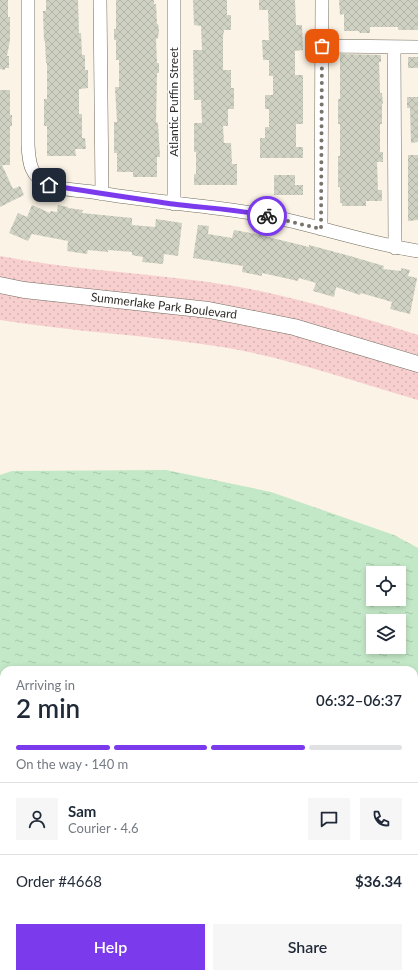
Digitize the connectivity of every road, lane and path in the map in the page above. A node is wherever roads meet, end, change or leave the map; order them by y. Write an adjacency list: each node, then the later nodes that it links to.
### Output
1 (28, 0): 8 (street)
2 (100, 0): 8 (street)
3 (174, 0): 9 (street, Atlantic Puffin Street)
4 (322, 0): 5 (street)
5 (322, 46): 6 (street); 10 (street)
6 (394, 47): 7 (street); 11 (street)
7 (418, 47)
8 (102, 194): 9 (street)
9 (174, 204): 10 (street)
10 (321, 229): 11 (street)
11 (395, 248): 12 (street)
12 (418, 251)
13 (0, 285): 14 (main road, Summerlake Park Boulevard)
14 (418, 364)

